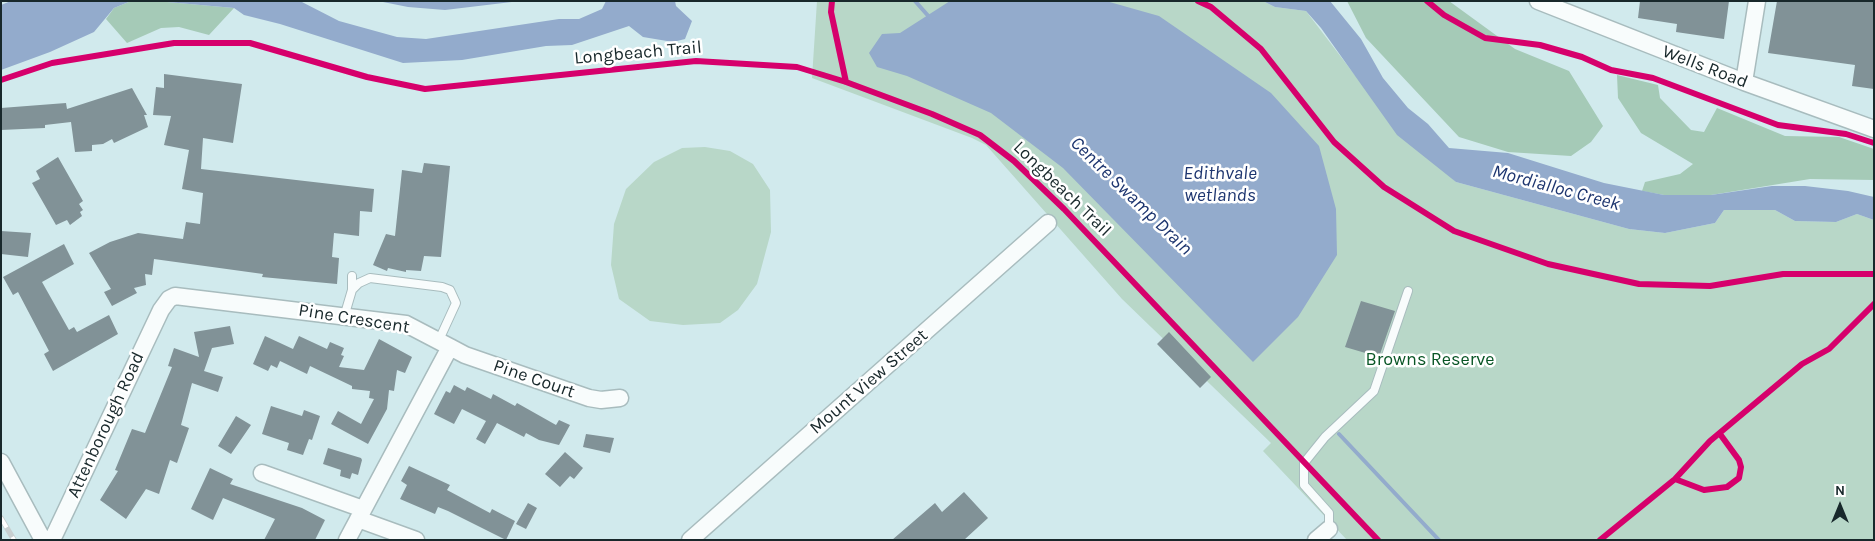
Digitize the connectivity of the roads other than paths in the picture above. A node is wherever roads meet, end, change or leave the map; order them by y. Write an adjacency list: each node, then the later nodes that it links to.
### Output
1 (1538, 1): 3 (street, Wells Road)
2 (1756, 1): 3 (street)
3 (1744, 82): 4 (street, Wells Road)
4 (1874, 129)
5 (1048, 223): 21 (street, Mount View Street)
6 (352, 276): 7 (lane)
7 (352, 290): 10 (lane); 11 (lane)
8 (1408, 291): 16 (lane)
9 (161, 310): 10 (street, Pine Crescent); 18 (street, Attenborough Road)
10 (344, 316): 11 (street, Pine Crescent)
11 (444, 343): 12 (street, Pine Court); 15 (street)
12 (620, 398)
13 (1, 462): 17 (street)
14 (262, 473): 15 (street)
15 (361, 514): 19 (street); 20 (street)
16 (1328, 529): 22 (street)
17 (43, 540)
18 (52, 540)
19 (347, 540)
20 (416, 540)
21 (690, 540)
22 (1316, 540)

